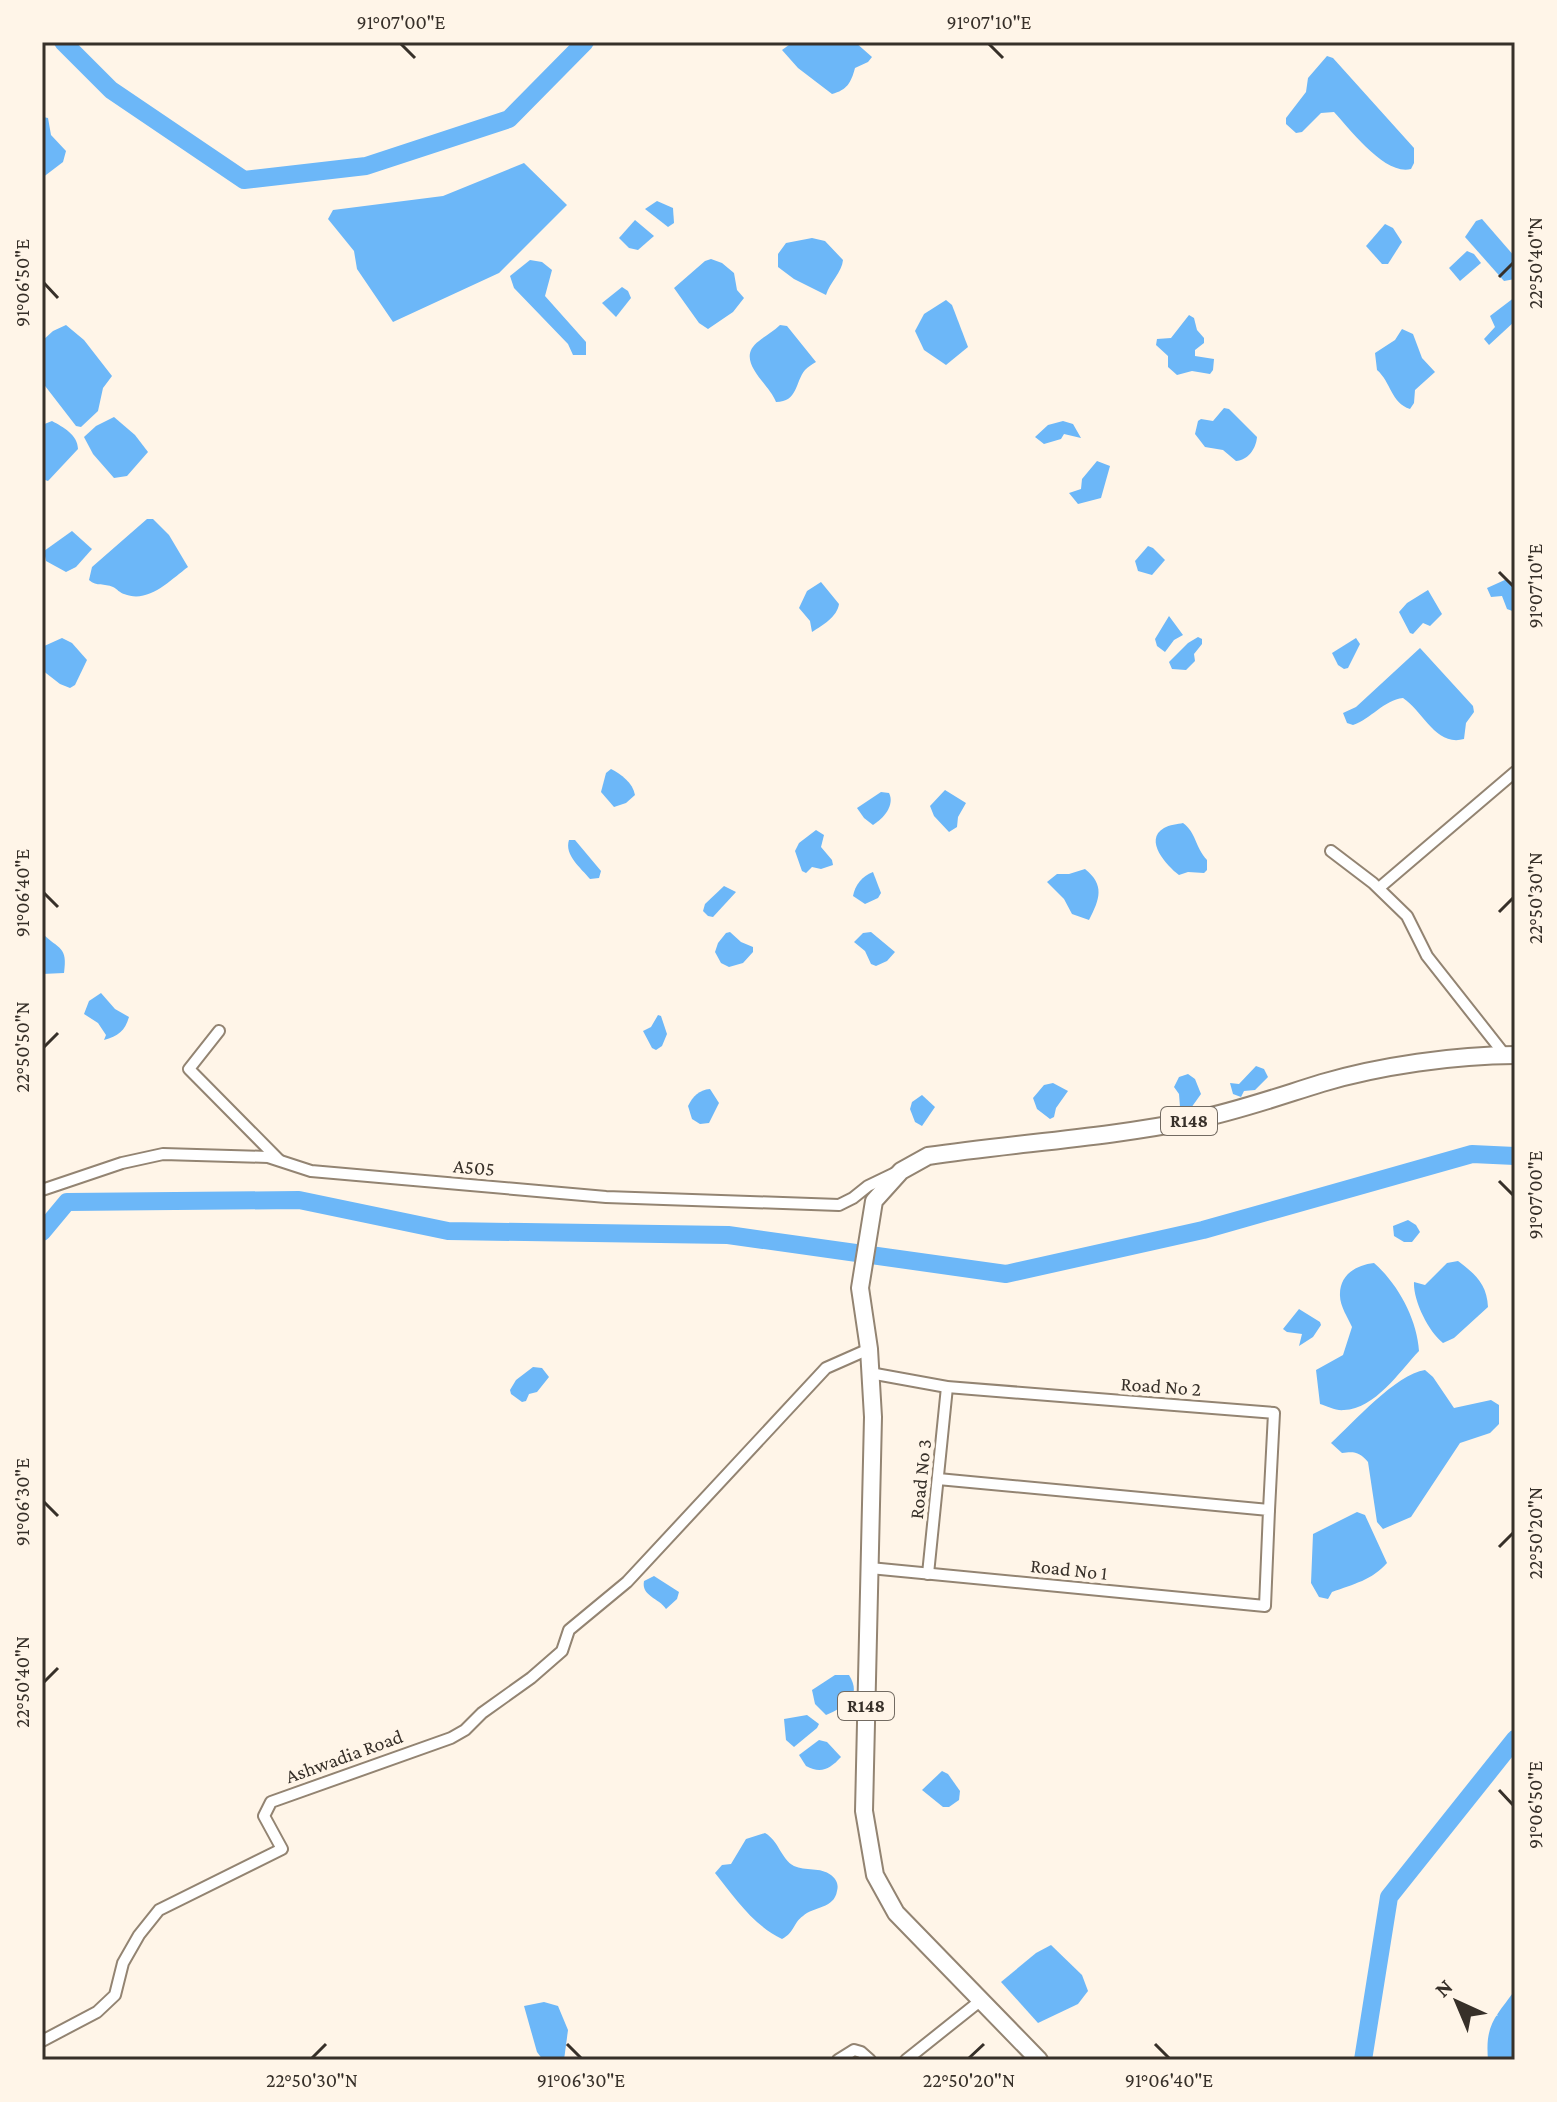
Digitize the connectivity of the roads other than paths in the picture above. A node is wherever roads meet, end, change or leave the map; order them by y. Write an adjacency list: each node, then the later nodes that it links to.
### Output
1 (1515, 772): 3 (street)
2 (1331, 851): 3 (street)
3 (1379, 888): 5 (street)
4 (219, 1031): 6 (street)
5 (1510, 1055): 7 (main road, R148)
6 (280, 1161): 7 (street, A505); 8 (street, A505)
7 (901, 1171): 9 (main road, R148)
8 (42, 1190)
9 (869, 1349): 10 (main road, R148); 17 (street, Ashwadia Road)
10 (870, 1373): 11 (street); 14 (main road, R148)
11 (947, 1387): 12 (street, Road No 3); 13 (street, Road No 2)
12 (938, 1479): 13 (street); 15 (street, Road No 3)
13 (1269, 1510): 15 (street, Road No 1)
14 (870, 1568): 15 (street, Road No 1); 16 (main road, R148)
15 (928, 1574)
16 (980, 2001): 20 (street); 21 (main road, R148)
17 (42, 2041)
18 (838, 2060): 19 (street)
19 (870, 2060)
20 (906, 2060)
21 (1039, 2060)

